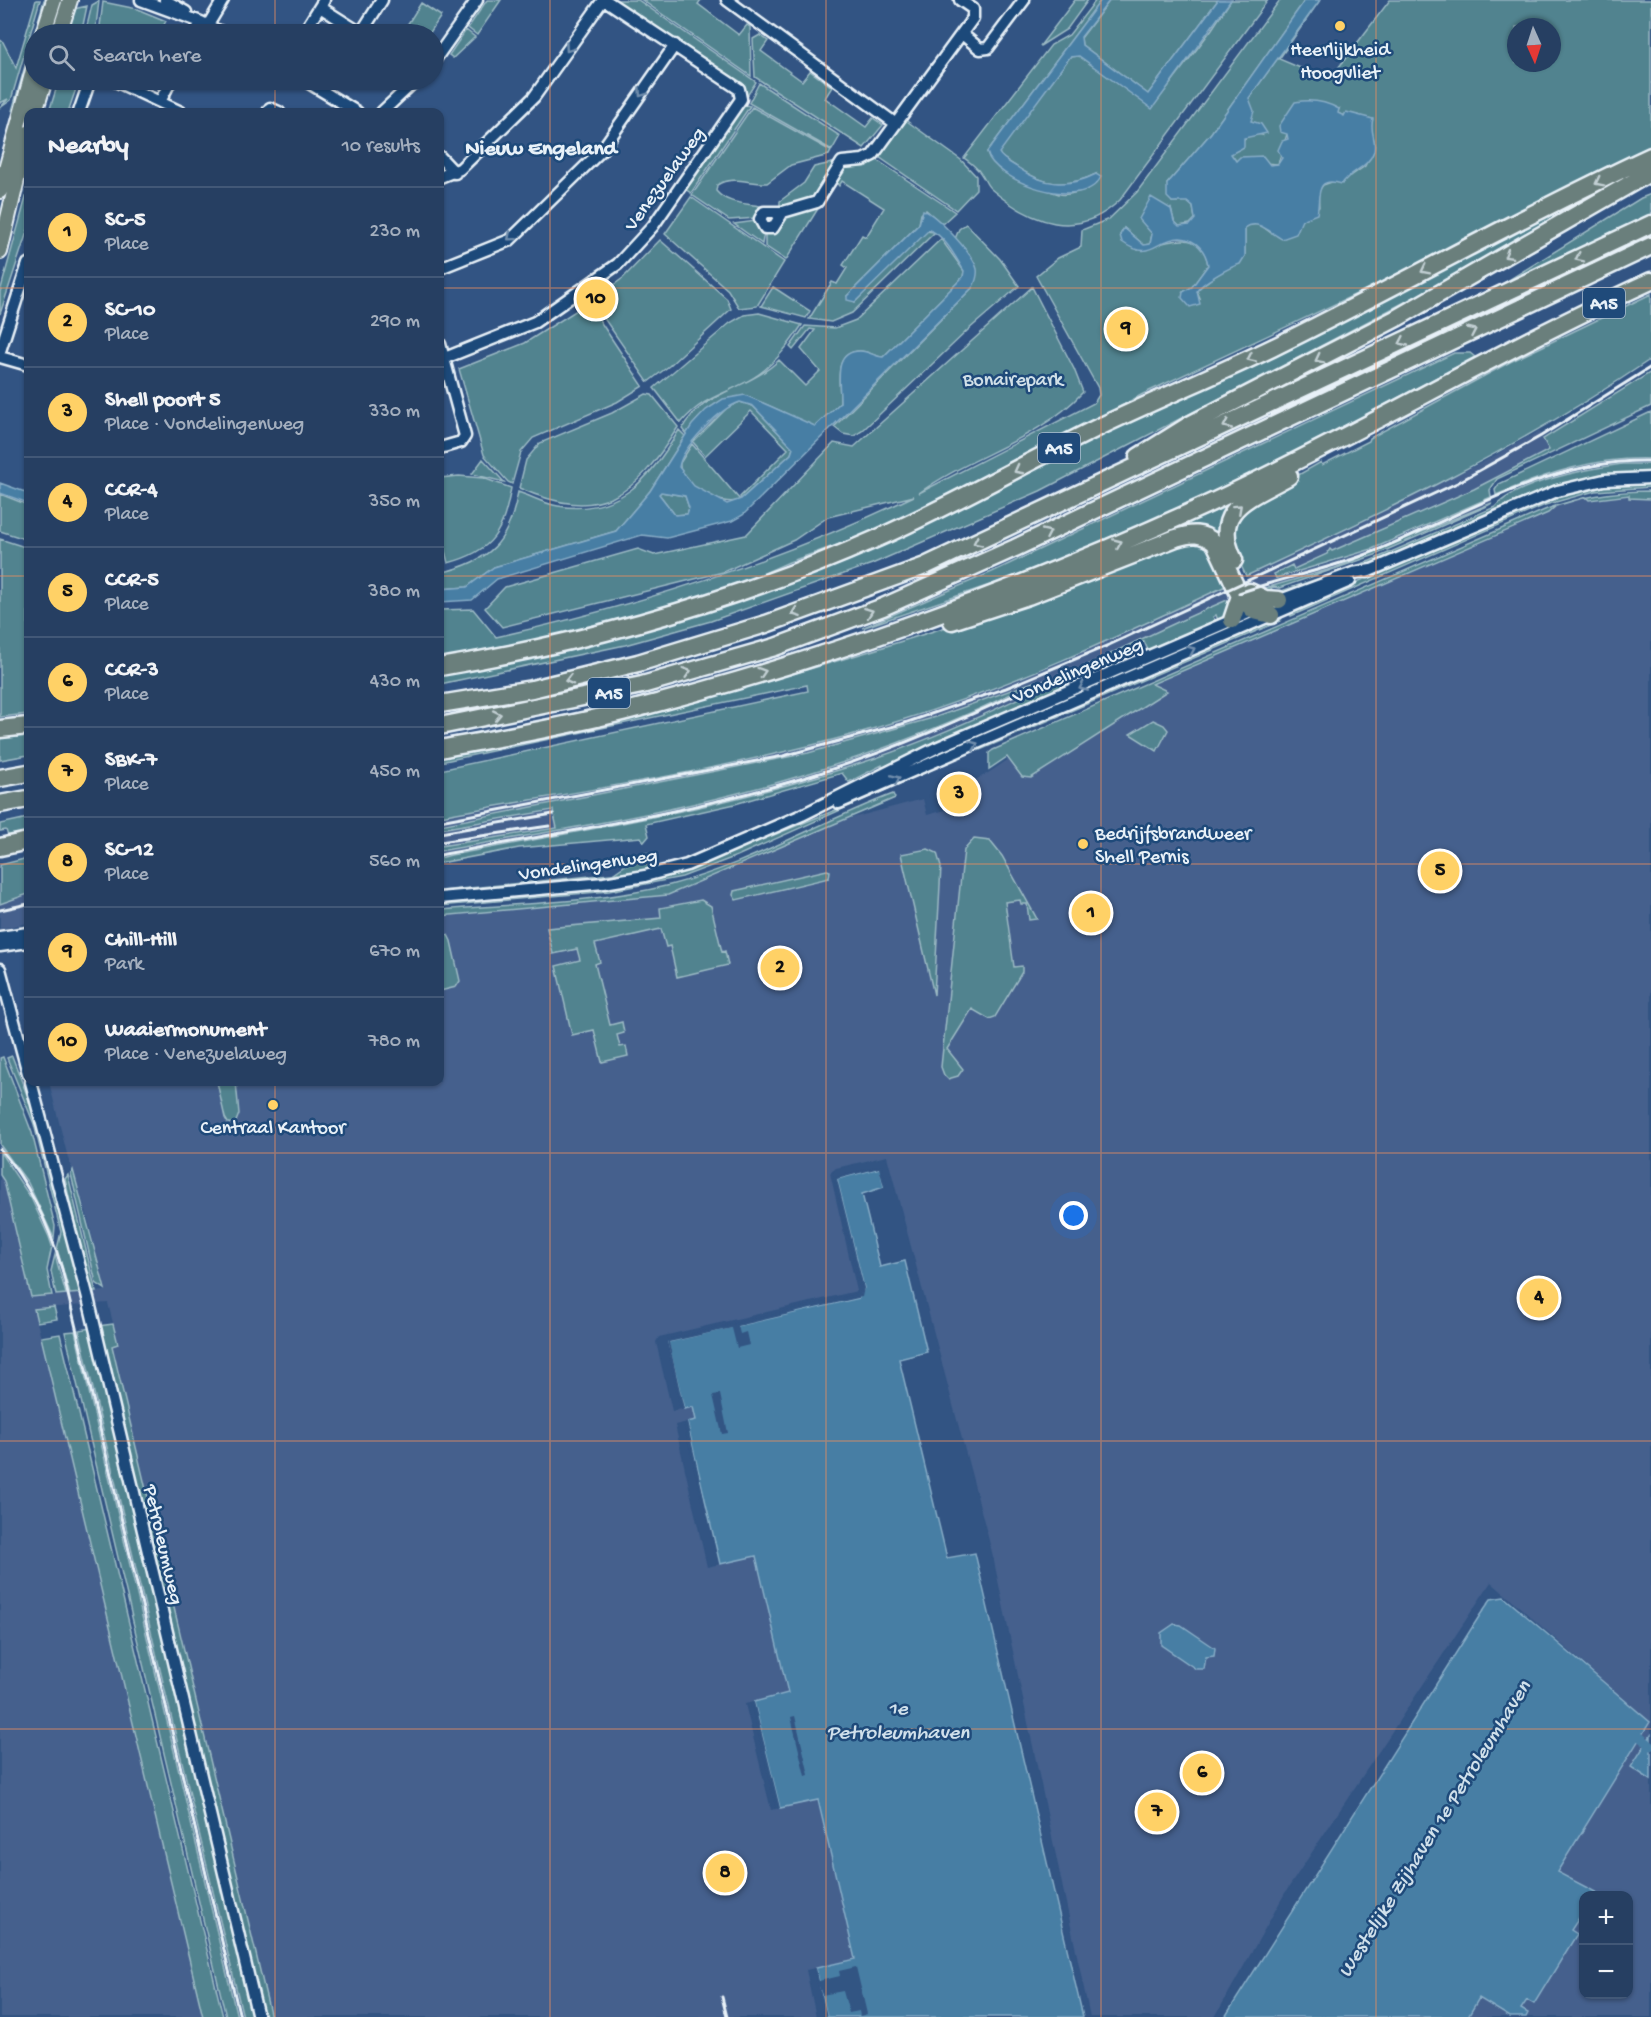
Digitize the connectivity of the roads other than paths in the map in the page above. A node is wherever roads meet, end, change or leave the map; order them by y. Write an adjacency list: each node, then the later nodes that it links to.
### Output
1 (54, 0): 13 (main road)
2 (70, 0): 14 (main road)
3 (141, 0): 15 (street)
4 (165, 0): 15 (street)
5 (223, 0): 15 (street)
6 (381, 0): 18 (street)
7 (477, 0): 21 (street)
8 (604, 0): 20 (street); 40 (street, one-way to 40)
9 (727, 0): 35 (street)
10 (960, 0): 19 (street)
11 (1024, 0): 19 (street)
12 (322, 4): 16 (street); 17 (street)
13 (46, 24)
14 (62, 24)
15 (205, 24)
16 (309, 24)
17 (349, 24)
18 (366, 24)
19 (962, 34): 35 (street)
20 (675, 45): 47 (street, one-way to 47); 52 (street, Venezuelaweg)
21 (444, 47)
22 (28, 90): 42 (main road)
23 (42, 90): 30 (main road)
24 (87, 90): 31 (street)
25 (134, 90): 29 (street)
26 (166, 90): 29 (street)
27 (321, 90): 33 (street)
28 (407, 90): 34 (street)
29 (160, 102): 32 (street)
30 (36, 108)
31 (80, 108)
32 (169, 108)
33 (350, 108)
34 (392, 108)
35 (896, 124): 43 (street)
36 (24, 150): 46 (main road)
37 (1651, 156): 66 (highway, A15, one-way to 66)
38 (444, 161): 40 (street)
39 (1651, 172): 58 (highway, A15, one-way to 58)
40 (455, 173): 41 (street)
41 (444, 176)
42 (0, 191)
43 (783, 212)
44 (1651, 224): 58 (highway, A15, one-way to 58)
45 (1651, 246): 64 (highway, A15, one-way to 45)
46 (0, 252)
47 (444, 266)
48 (24, 276): 50 (street)
49 (1651, 281): 56 (highway, A15)
50 (0, 351)
51 (0, 357): 53 (street)
52 (444, 358)
53 (24, 364)
54 (444, 365): 55 (street)
55 (444, 447)
56 (1322, 452): 60 (highway, A15, one-way to 56); 61 (highway, A15, one-way to 56)
57 (1651, 478): 59 (street)
58 (1068, 500): 67 (highway, A15, one-way to 67)
59 (1371, 570): 62 (street); 62 (street)
60 (1044, 572): 64 (highway, A15); 65 (highway, A15)
61 (1245, 594): 62 (highway); 63 (highway, A15); 65 (highway, A15)
62 (1275, 608): 63 (highway)
63 (1245, 618): 76 (street, Vondelingenweg, one-way to 76); 76 (street, Vondelingenweg, one-way to 63)
64 (775, 647): 68 (highway, A15, one-way to 64)
65 (806, 658): 71 (highway, A15, one-way to 65)
66 (444, 666)
67 (444, 703)
68 (444, 725)
69 (24, 726): 70 (highway)
70 (0, 729)
71 (444, 748)
72 (24, 774): 73 (highway)
73 (0, 778)
74 (24, 800): 75 (highway)
75 (0, 804)
76 (802, 815): 79 (street, Vondelingenweg)
77 (24, 842): 78 (highway)
78 (0, 847)
79 (444, 897)
80 (24, 934): 81 (street)
81 (0, 937)
82 (24, 943): 83 (street)
83 (0, 946)
84 (0, 969): 85 (street)
85 (24, 1058)
86 (32, 1086): 87 (street, Petroleumweg)
87 (258, 2017)

